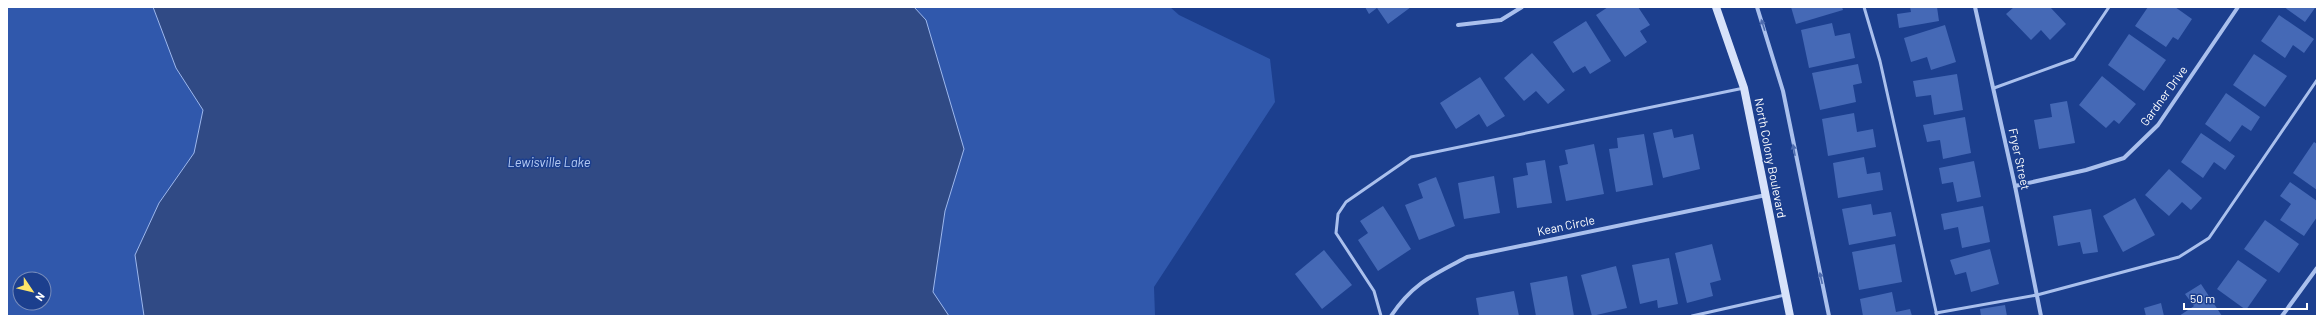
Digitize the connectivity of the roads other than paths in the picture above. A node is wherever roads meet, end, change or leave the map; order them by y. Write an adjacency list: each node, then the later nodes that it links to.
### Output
1 (1522, 7): 8 (street)
2 (1716, 7): 10 (main road, North Colony Boulevard)
3 (1757, 7): 22 (street, one-way to 3)
4 (1864, 7): 17 (lane)
5 (1975, 7): 11 (street, Fryer Street)
6 (2109, 7): 11 (lane)
7 (2238, 7): 12 (street, Gardner Drive)
8 (1458, 25)
9 (2317, 80): 16 (lane)
10 (1744, 88): 13 (main road, North Colony Boulevard); 18 (lane)
11 (1994, 88): 12 (street, Fryer Street)
12 (2015, 186): 16 (street, Fryer Street)
13 (1766, 195): 15 (main road, North Colony Boulevard); 19 (street, Kean Circle)
14 (2317, 268): 24 (street)
15 (1785, 295): 20 (lane); 21 (main road, North Colony Boulevard)
16 (2037, 295): 17 (lane); 23 (street, Fryer Street)
17 (1936, 315)
18 (1381, 316)
19 (1391, 316)
20 (1692, 316)
21 (1790, 316)
22 (1829, 316)
23 (2041, 316)
24 (2282, 316)

